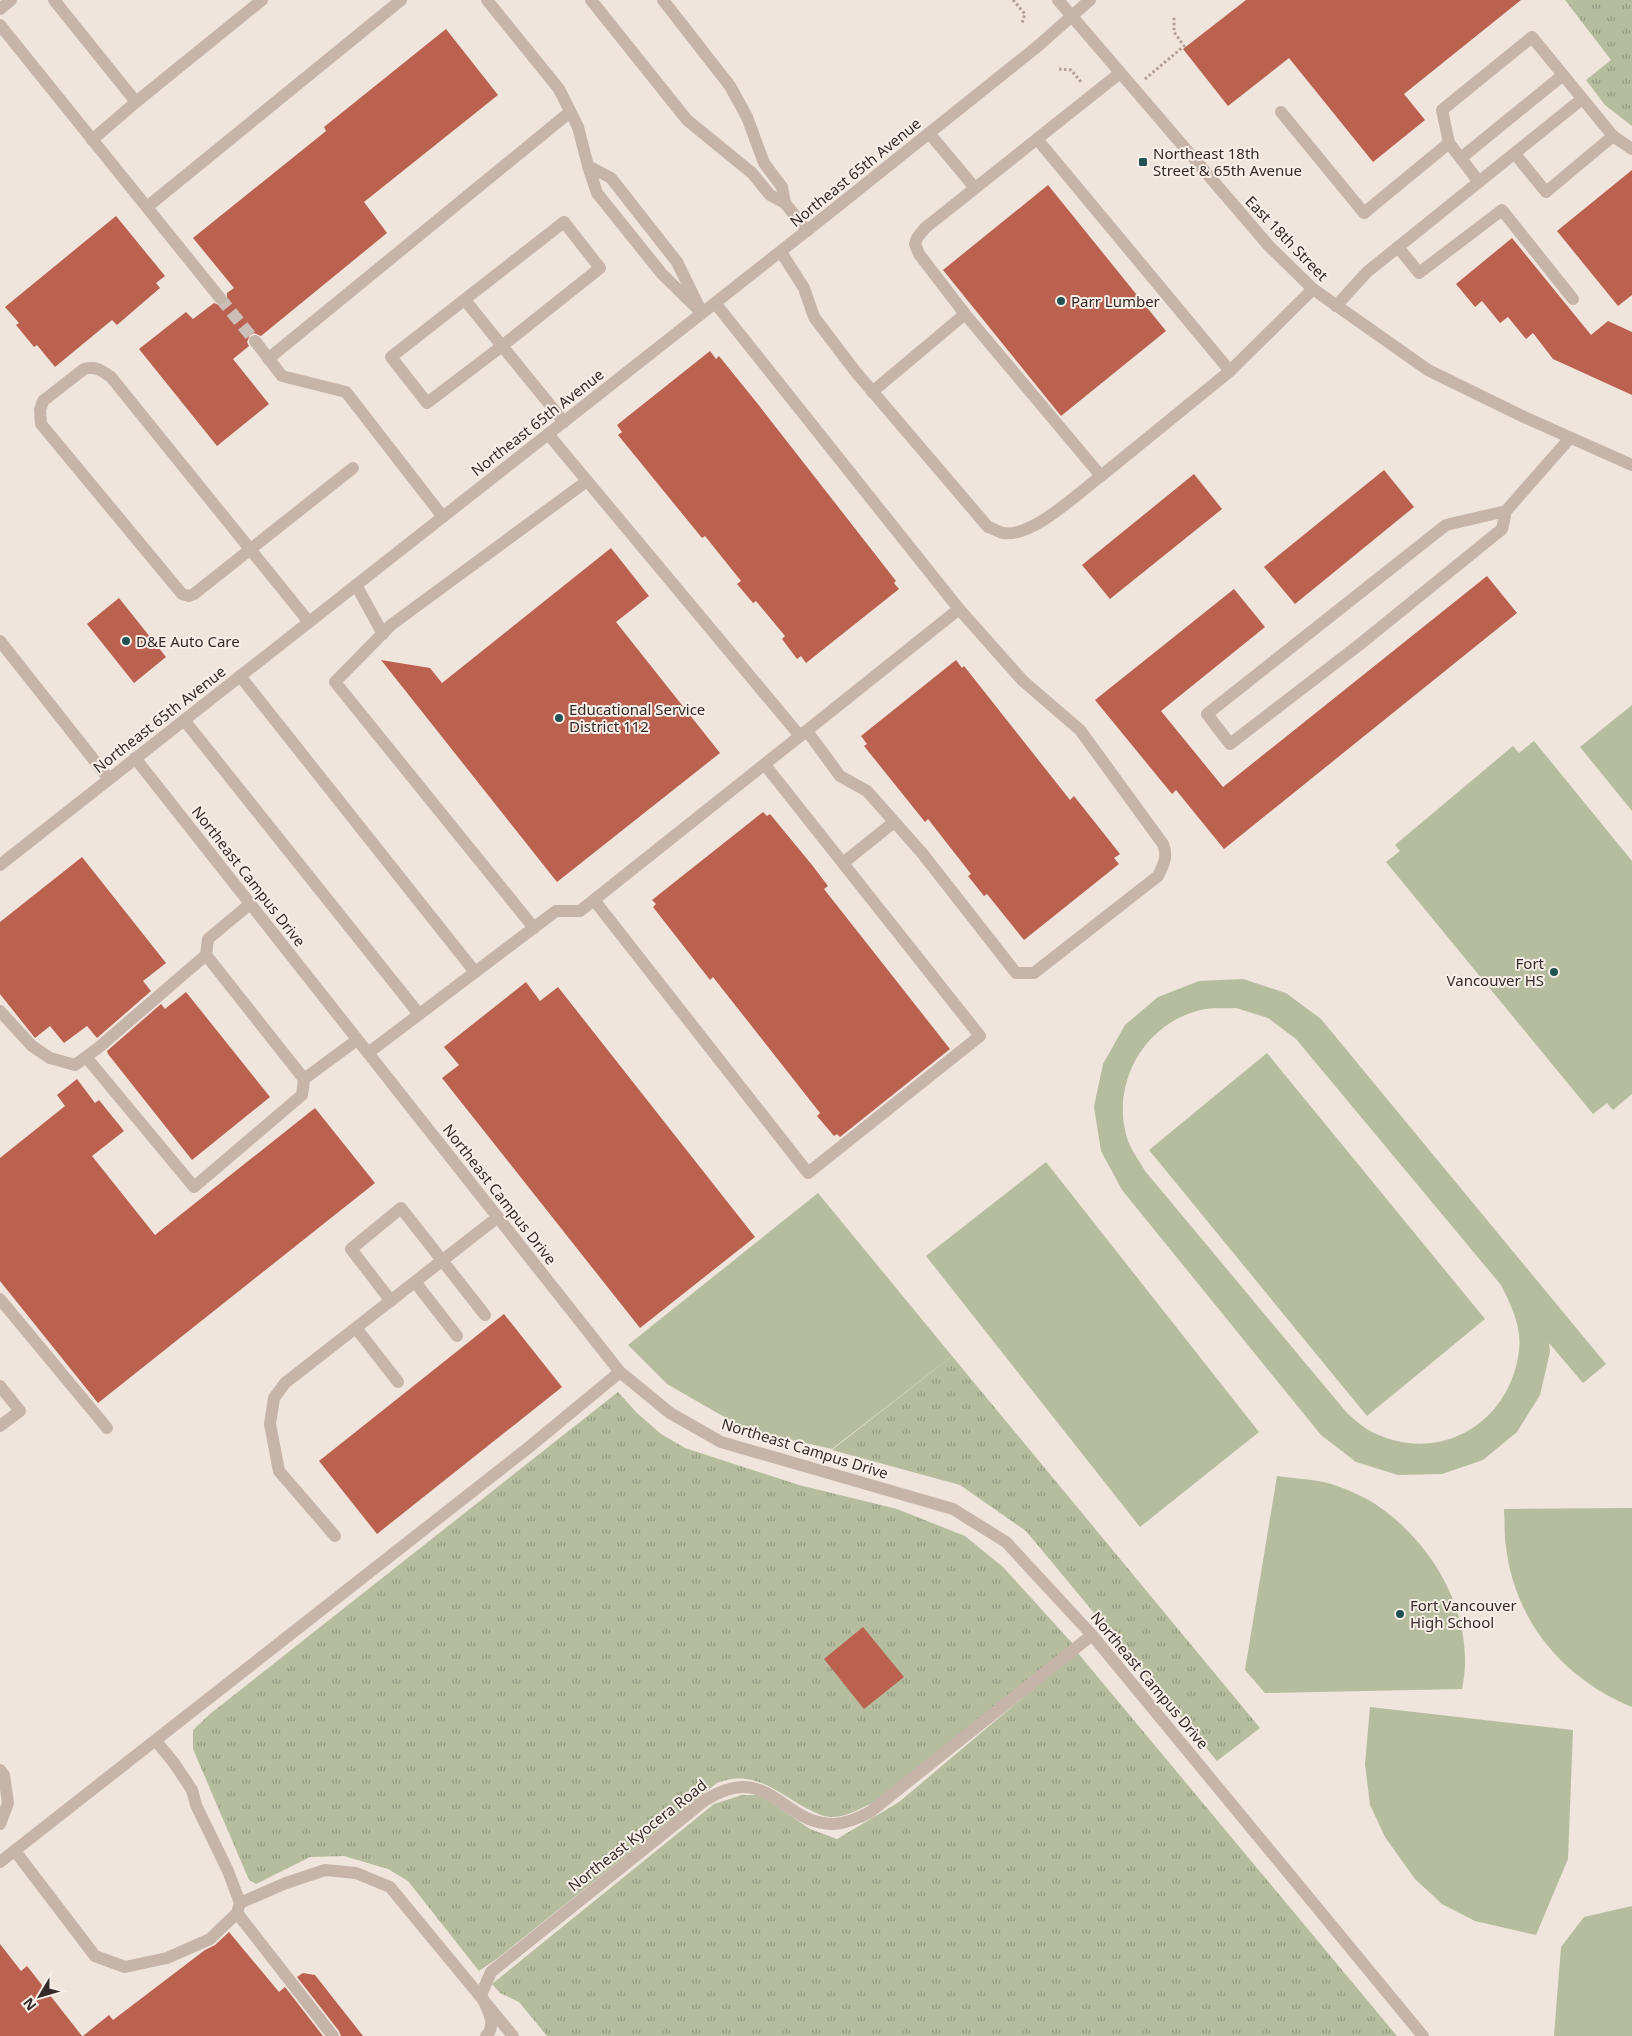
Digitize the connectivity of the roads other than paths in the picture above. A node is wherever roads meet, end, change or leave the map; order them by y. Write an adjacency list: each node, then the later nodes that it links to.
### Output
1 (11, 0): 10 (street)
2 (54, 0): 16 (street)
3 (262, 0): 16 (street)
4 (401, 0): 31 (street)
5 (487, 0): 17 (street)
6 (591, 0): 30 (street)
7 (663, 0): 30 (street)
8 (1058, 0): 11 (street, East 18th Street)
9 (1090, 0): 11 (street, Northeast 65th Avenue)
10 (0, 9)
11 (1070, 15): 13 (street, East 18th Street); 19 (street, Northeast 65th Avenue)
12 (0, 25): 21 (street)
13 (1120, 73): 22 (street); 35 (street, East 18th Street)
14 (1563, 76): 15 (street); 23 (street); 26 (street)
15 (1582, 99): 20 (street); 25 (street)
16 (136, 102): 21 (street)
17 (570, 112): 27 (street); 45 (street)
18 (1281, 112): 23 (street)
19 (930, 133): 29 (street); 32 (street, Northeast 65th Avenue)
20 (1613, 136): 24 (street); 25 (street)
21 (92, 140): 31 (street)
22 (1037, 140): 29 (street); 46 (street)
23 (1449, 143): 26 (street)
24 (1632, 148)
25 (1515, 154): 28 (street)
26 (1461, 158): 28 (street)
27 (588, 166): 41 (street); 41 (street)
28 (1479, 182): 33 (street)
29 (975, 188): 42 (street)
30 (785, 203): 32 (street)
31 (147, 207): 36 (street)
32 (807, 231): 34 (street, Northeast 65th Avenue)
33 (1398, 247): 37 (street); 40 (street)
34 (781, 252): 39 (street, Northeast 65th Avenue); 47 (street)
35 (1313, 289): 40 (street, East 18th Street); 46 (street)
36 (220, 298)
37 (1573, 299)
38 (465, 300): 44 (street); 44 (street); 44 (street)
39 (715, 303): 41 (street, Northeast 65th Avenue); 59 (street)
40 (1336, 306): 50 (street, East 18th Street)
41 (702, 313): 48 (street, Northeast 65th Avenue)
42 (965, 314): 47 (street); 53 (street)
43 (255, 341): 45 (street)
44 (502, 346): 48 (street)
45 (268, 359): 56 (street)
46 (1230, 371): 53 (street)
47 (872, 392): 53 (street)
48 (564, 422): 49 (street, Northeast 65th Avenue)
49 (548, 434): 54 (street); 56 (street, Northeast 65th Avenue)
50 (1570, 438): 51 (street, East 18th Street); 55 (street)
51 (1632, 465)
52 (353, 468): 57 (street)
53 (1101, 476)
54 (587, 481): 61 (street); 65 (street)
55 (1506, 511): 55 (street)
56 (443, 517): 58 (street, Northeast 65th Avenue)
57 (250, 549): 57 (street); 60 (street)
58 (356, 585): 60 (street, Northeast 65th Avenue); 61 (street)
59 (959, 609): 65 (street); 69 (street)
60 (309, 622): 63 (street, Northeast 65th Avenue)
61 (383, 634): 74 (street)
62 (0, 641): 68 (street)
63 (240, 676): 64 (street, Northeast 65th Avenue); 76 (street)
64 (184, 720): 66 (street, Northeast 65th Avenue); 78 (street)
65 (803, 734): 67 (street); 69 (street)
66 (135, 758): 68 (street, Northeast 65th Avenue); 73 (street, Northeast Campus Drive)
67 (765, 765): 70 (street); 72 (street)
68 (109, 779): 71 (street, Northeast 65th Avenue)
69 (894, 822): 70 (street)
70 (842, 863): 72 (street)
71 (0, 865)
72 (594, 900): 74 (street)
73 (250, 904): 75 (street); 79 (street, Northeast Campus Drive)
74 (534, 928): 76 (street)
75 (206, 955): 81 (street); 82 (street)
76 (475, 972): 78 (street)
77 (0, 1011): 81 (street)
78 (419, 1014): 80 (street)
79 (357, 1040): 80 (street, Northeast Campus Drive); 82 (street)
80 (368, 1053): 83 (street, Northeast Campus Drive)
81 (86, 1057): 82 (street)
82 (304, 1079)
83 (498, 1217): 84 (street); 91 (street, Northeast Campus Drive)
84 (443, 1260): 85 (street); 87 (street); 88 (street)
85 (415, 1282): 87 (street); 90 (street)
86 (0, 1299): 95 (street)
87 (391, 1301): 89 (street)
88 (485, 1315)
89 (356, 1328): 92 (street); 96 (street)
90 (457, 1336)
91 (620, 1372): 97 (street, Northeast Campus Drive); 98 (street)
92 (398, 1382)
93 (0, 1386): 94 (street)
94 (0, 1426)
95 (107, 1428)
96 (334, 1536)
97 (1092, 1635): 104 (street, Northeast Kyocera Road); 108 (street, Northeast Campus Drive)
98 (156, 1741): 101 (street); 103 (street)
99 (0, 1770): 100 (street)
100 (0, 1824)
101 (15, 1851): 102 (street); 103 (street)
102 (0, 1862)
103 (238, 1908): 104 (street); 105 (street)
104 (481, 1995): 106 (street); 107 (street)
105 (333, 2036)
106 (486, 2036)
107 (513, 2036)
108 (1423, 2036)

